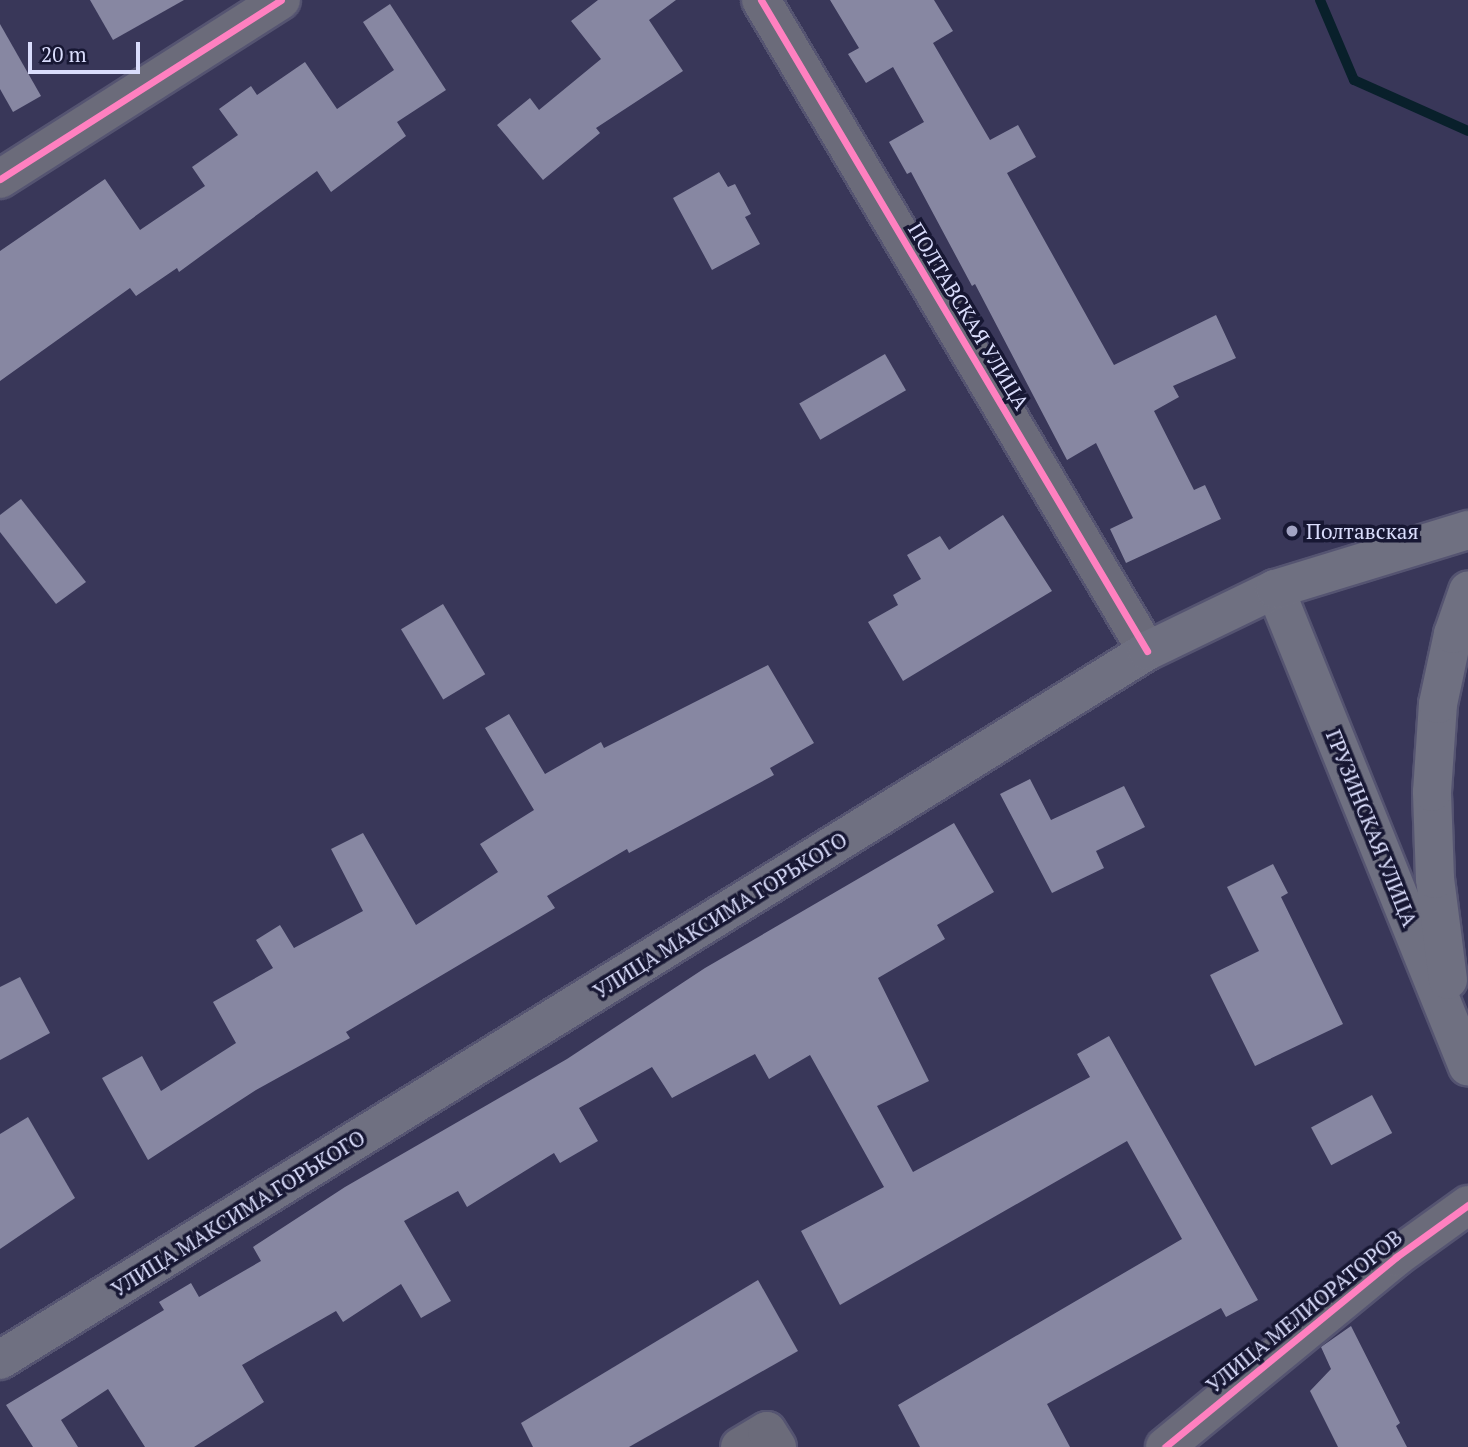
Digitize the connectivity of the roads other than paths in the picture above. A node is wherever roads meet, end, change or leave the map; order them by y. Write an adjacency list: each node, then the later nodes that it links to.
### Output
1 (281, 0): 3 (street)
2 (761, 0): 7 (street, ПОЛТАВСКАЯ УЛИЦА)
3 (0, 179)
4 (1468, 530): 5 (main road, УЛИЦА МАКСИМА ГОРЬКОГО)
5 (1275, 589): 7 (main road, УЛИЦА МАКСИМА ГОРЬКОГО); 8 (main road, ГРУЗИНСКАЯ УЛИЦА)
6 (1468, 591): 8 (main road)
7 (1147, 651): 10 (main road, УЛИЦА МАКСИМА ГОРЬКОГО)
8 (1467, 1064)
9 (1468, 1205): 13 (street, УЛИЦА МЕЛИОРАТОРОВ)
10 (0, 1360)
11 (740, 1447): 12 (street)
12 (777, 1447)
13 (1165, 1447)

